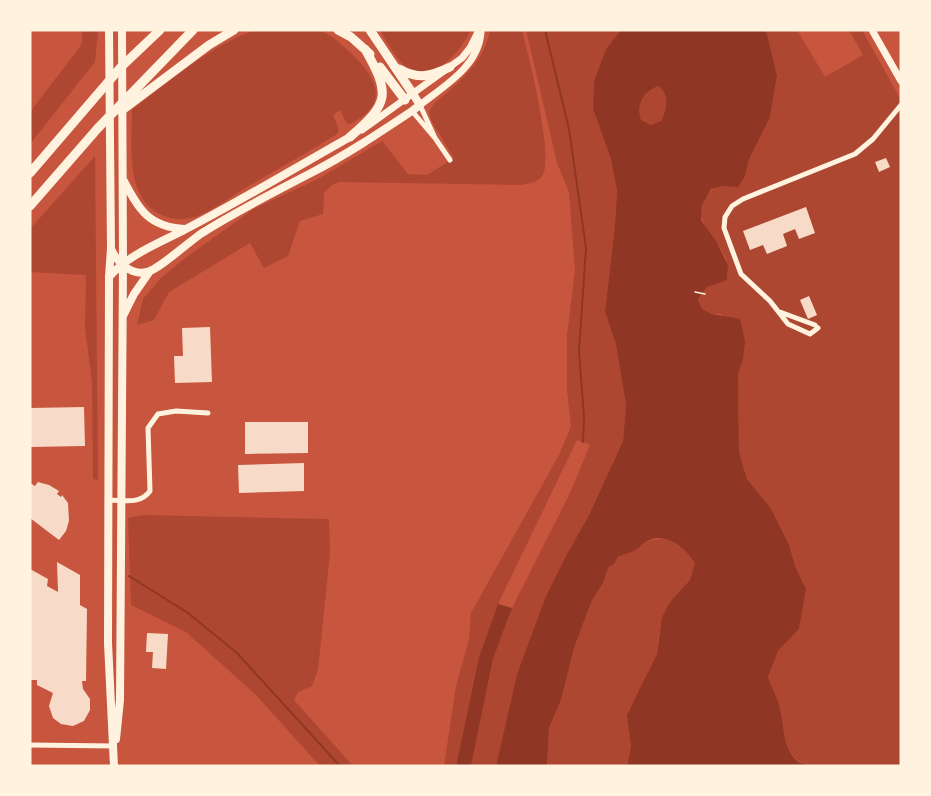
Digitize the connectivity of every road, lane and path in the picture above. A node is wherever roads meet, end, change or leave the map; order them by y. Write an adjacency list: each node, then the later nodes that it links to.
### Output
1 (122, 30): 23 (main road)
2 (160, 30): 22 (highway)
3 (193, 30): 18 (highway)
4 (234, 30): 18 (highway)
5 (338, 30): 10 (highway)
6 (370, 30): 12 (highway)
7 (480, 30): 11 (street); 15 (street)
8 (872, 30): 13 (street)
9 (109, 32): 26 (main road)
10 (365, 49): 14 (highway); 19 (highway)
11 (450, 67): 12 (highway); 14 (street)
12 (397, 68): 14 (highway)
13 (901, 81)
14 (409, 97): 15 (main road); 17 (street); 19 (street)
15 (420, 105): 17 (main road); 20 (street)
16 (901, 105): 32 (street)
17 (412, 111): 20 (street); 28 (main road)
18 (98, 128): 24 (highway)
19 (350, 137): 25 (main road)
20 (435, 138): 21 (street)
21 (450, 160)
22 (30, 173)
23 (123, 180): 25 (main road); 27 (main road)
24 (30, 206)
25 (187, 229): 27 (main road)
26 (111, 248): 27 (main road); 29 (main road)
27 (123, 264): 28 (main road); 29 (main road); 33 (main road)
28 (150, 271): 33 (main road)
29 (109, 277): 35 (main road)
30 (695, 292): 31 (path)
31 (705, 294)
32 (780, 312): 32 (street)
33 (122, 318): 36 (main road)
34 (208, 413): 36 (street)
35 (108, 500): 36 (street); 38 (main road)
36 (120, 500): 38 (main road)
37 (30, 745): 38 (street)
38 (114, 746): 39 (main road)
39 (114, 766)

